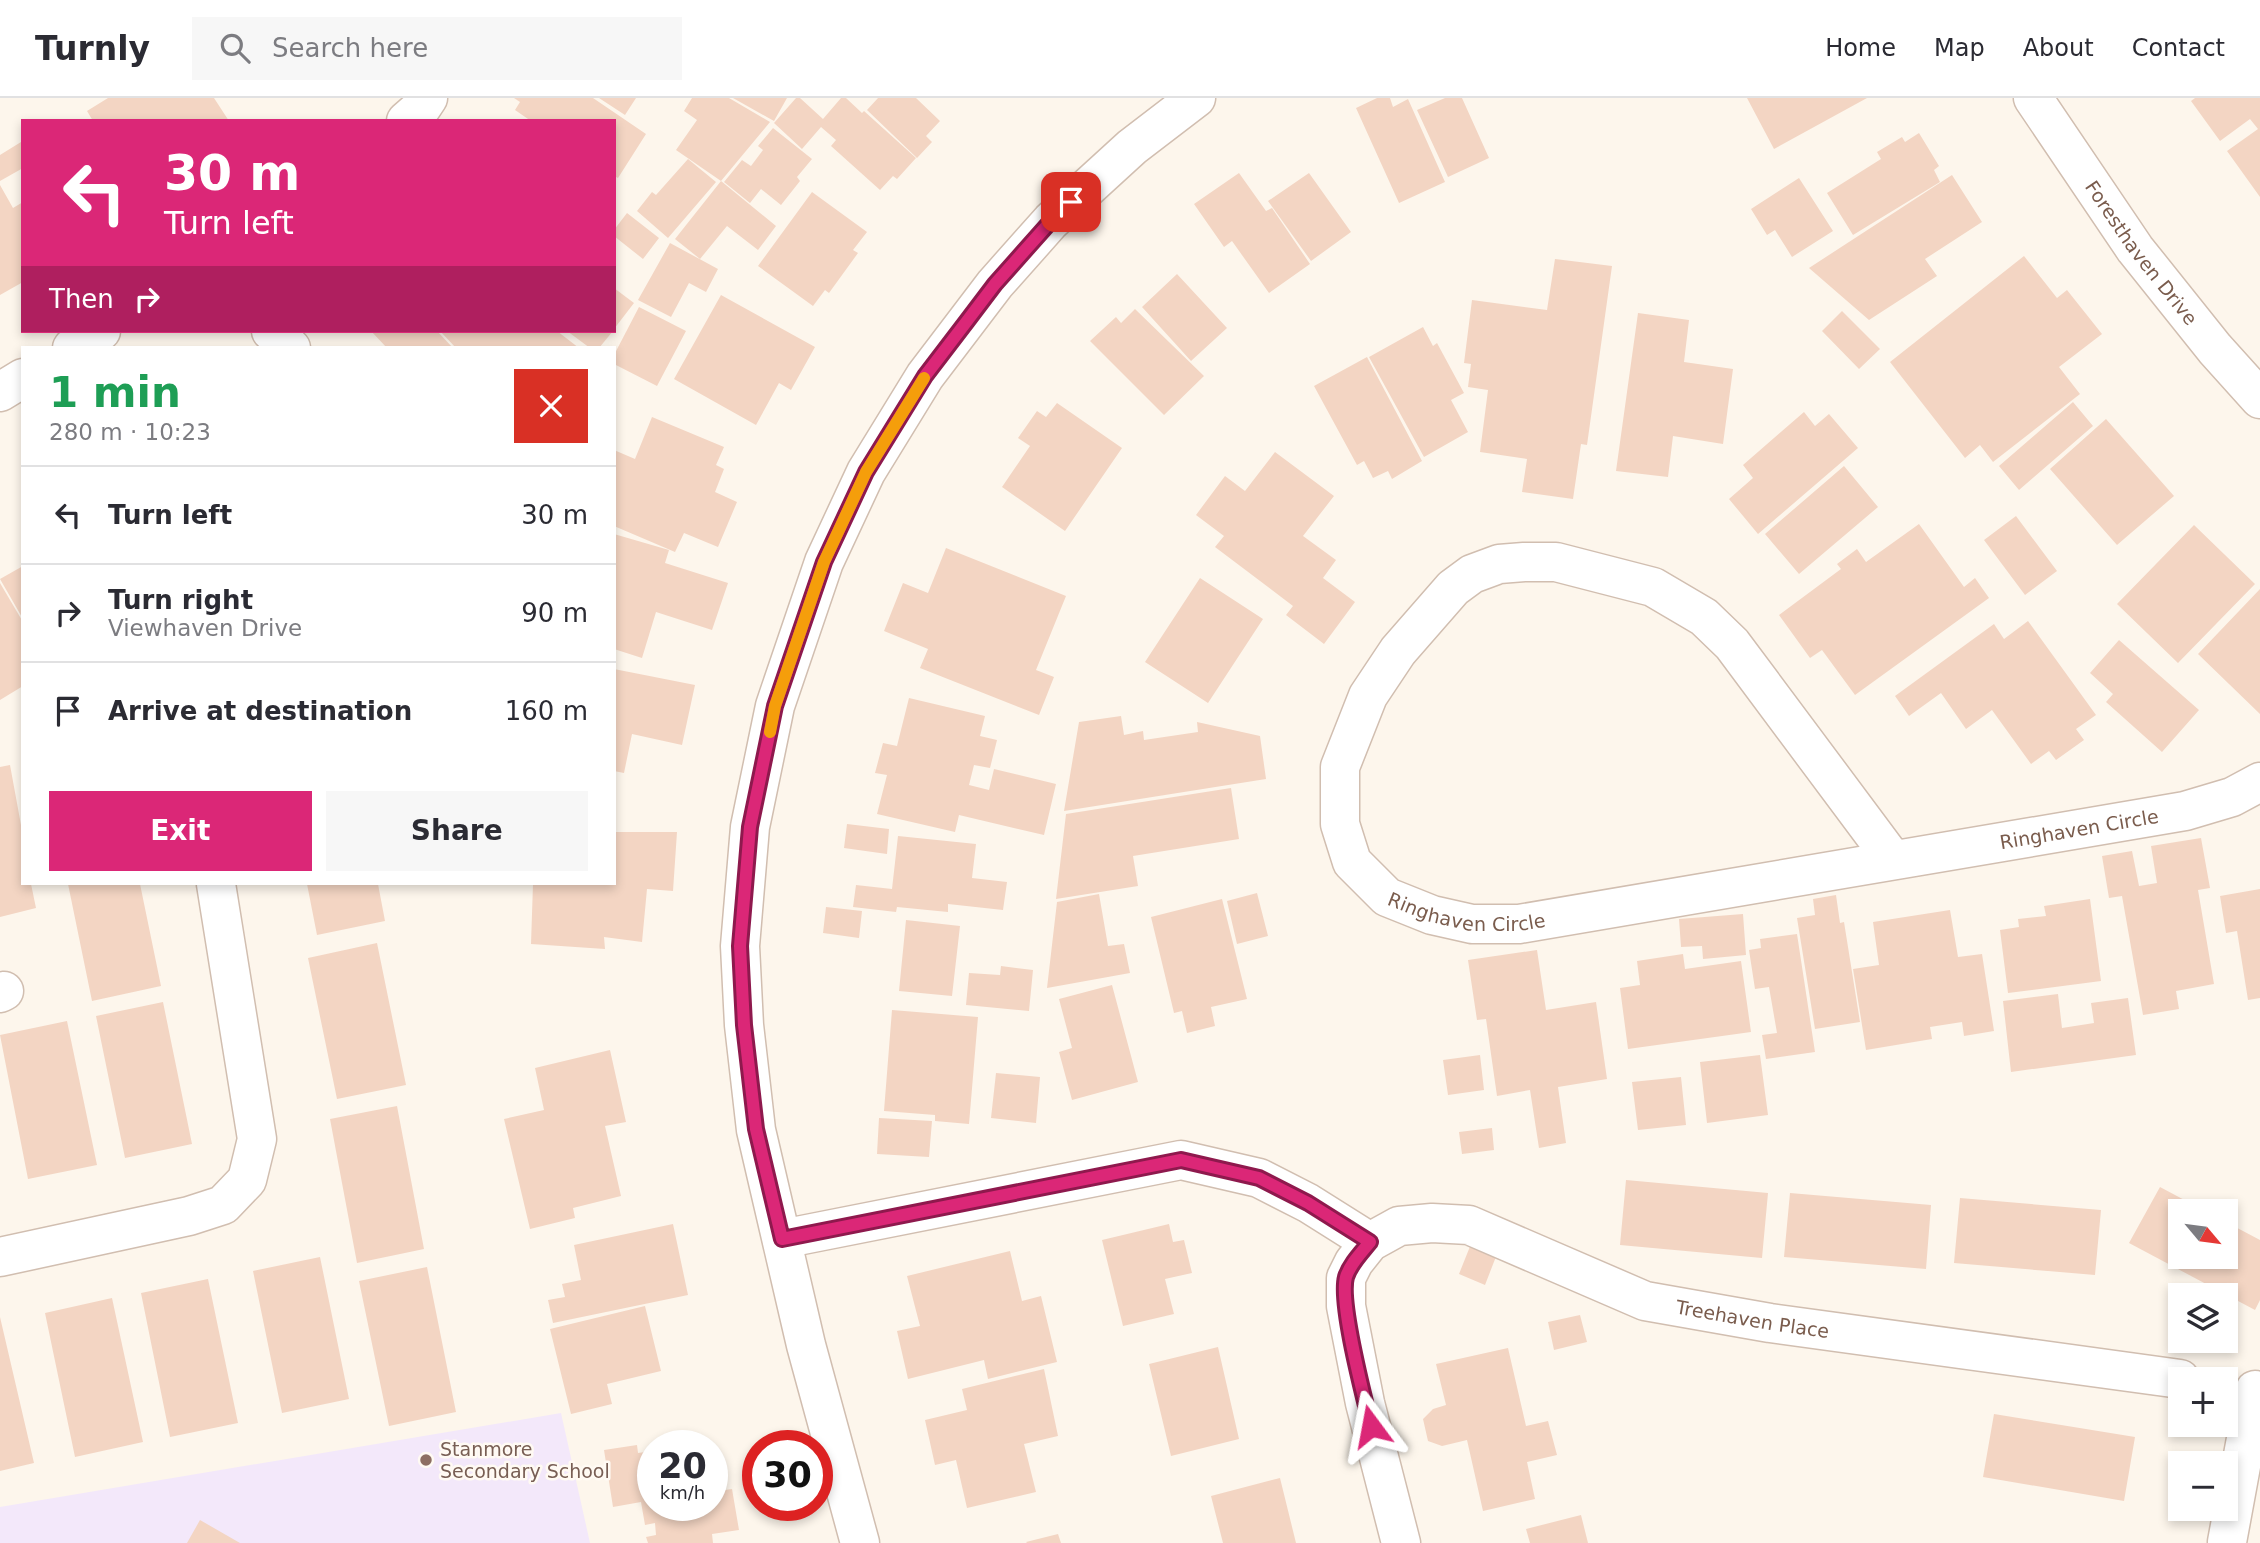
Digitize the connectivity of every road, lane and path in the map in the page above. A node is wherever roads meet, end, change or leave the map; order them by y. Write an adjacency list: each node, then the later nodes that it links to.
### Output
1 (428, 98): 4 (street)
2 (1196, 98): 15 (street)
3 (2033, 98): 11 (street, Foresthaven Drive)
4 (408, 119)
5 (98, 333): 7 (street)
6 (273, 333): 8 (street)
7 (75, 346)
8 (289, 346)
9 (21, 379): 10 (street)
10 (0, 392)
11 (2260, 399)
12 (2260, 782): 13 (street, Ringhaven Circle)
13 (1893, 860): 13 (street, Ringhaven Circle)
14 (216, 885): 17 (street)
15 (782, 1239): 16 (street); 21 (street)
16 (1362, 1252): 18 (street, Treehaven Place); 22 (street)
17 (0, 1257)
18 (2168, 1378)
19 (2247, 1389): 20 (street)
20 (2227, 1542)
21 (860, 1543)
22 (1401, 1543)

